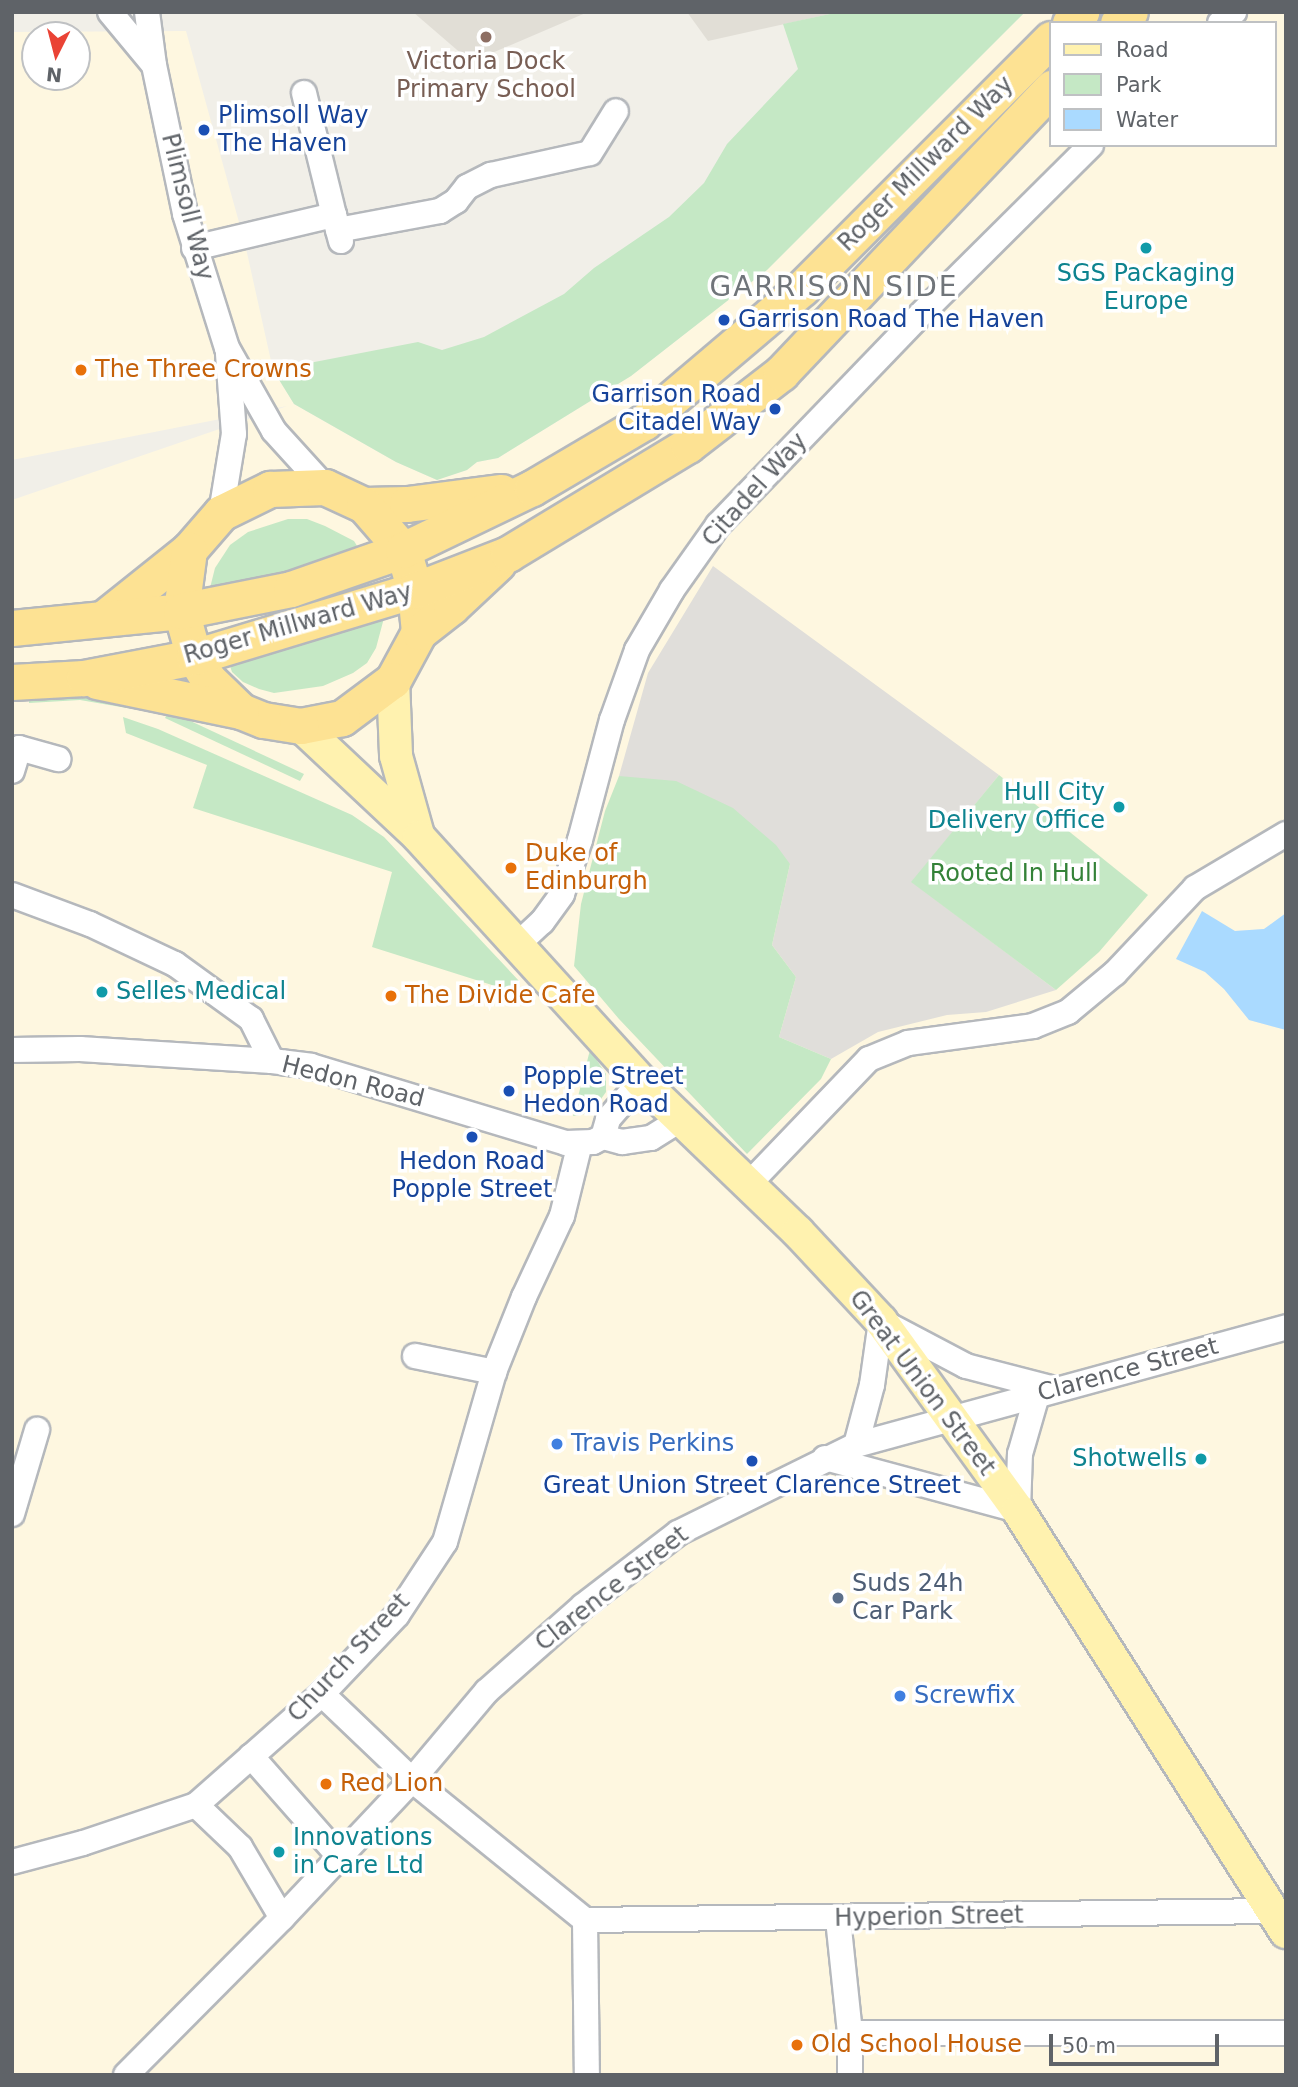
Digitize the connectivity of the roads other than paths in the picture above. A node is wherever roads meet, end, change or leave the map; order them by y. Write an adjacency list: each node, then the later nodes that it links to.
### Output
1 (110, 12): 4 (street, Plimsoll Way)
2 (147, 12): 4 (street, Plimsoll Way)
3 (1050, 41): 13 (highway, Roger Millward Way)
4 (154, 65): 10 (street, Plimsoll Way)
5 (1050, 89): 18 (highway, Roger Millward Way)
6 (304, 93): 9 (street)
7 (616, 111): 9 (street)
8 (1089, 147): 35 (street, Citadel Way)
9 (338, 229): 10 (street)
10 (194, 247): 11 (street, Plimsoll Way)
11 (227, 348): 12 (street, Plimsoll Way); 15 (street, Plimsoll Way)
12 (325, 488): 14 (highway); 15 (highway)
13 (532, 488): 14 (highway, Roger Millward Way); 17 (highway, Roger Millward Way)
14 (363, 505): 17 (highway)
15 (221, 513): 16 (highway)
16 (189, 550): 20 (highway); 21 (highway)
17 (403, 550): 19 (highway); 20 (highway, Roger Millward Way)
18 (508, 554): 19 (highway, Roger Millward Way); 23 (highway, Roger Millward Way)
19 (415, 590): 23 (highway); 24 (highway, Roger Millward Way)
20 (181, 611): 21 (highway, Roger Millward Way); 24 (highway)
21 (104, 618): 22 (highway, Roger Millward Way)
22 (12, 628)
23 (419, 632): 26 (highway)
24 (194, 657): 25 (highway, Roger Millward Way); 28 (highway)
25 (84, 678): 27 (highway, Roger Millward Way); 28 (highway, Roger Millward Way)
26 (393, 680): 29 (highway); 33 (main road, Great Union Street)
27 (12, 682)
28 (241, 710): 29 (highway, Roger Millward Way)
29 (301, 726): 33 (main road, Great Union Street)
30 (58, 759): 31 (street)
31 (12, 771)
32 (1286, 834): 41 (street)
33 (419, 837): 35 (main road, Great Union Street)
34 (12, 895): 37 (street)
35 (517, 945): 38 (main road, Great Union Street)
36 (12, 1049): 37 (street, Hedon Road)
37 (272, 1061): 40 (street, Hedon Road)
38 (641, 1081): 39 (main road, Great Union Street); 40 (street)
39 (680, 1120): 40 (street, Hedon Road); 41 (main road, Great Union Street)
40 (592, 1140): 45 (street, Church Street)
41 (747, 1186): 42 (main road, Great Union Street)
42 (881, 1321): 46 (street); 47 (main road, Great Union Street); 49 (street)
43 (1286, 1327): 46 (street, Clarence Street)
44 (415, 1356): 45 (street)
45 (494, 1372): 53 (street, Church Street)
46 (1047, 1392): 47 (street, Clarence Street); 51 (street)
47 (954, 1418): 49 (street, Clarence Street); 51 (main road, Great Union Street)
48 (37, 1430): 52 (street)
49 (856, 1445): 50 (street, Clarence Street)
50 (825, 1458): 51 (street); 55 (street, Clarence Street)
51 (1018, 1510): 62 (main road, Great Union Street)
52 (12, 1514)
53 (322, 1694): 54 (street, Church Street); 55 (street)
54 (251, 1756): 56 (street, Church Street); 57 (street)
55 (412, 1780): 57 (street, Clarence Street); 61 (street)
56 (196, 1805): 58 (street, Church Street); 59 (street)
57 (339, 1856): 59 (street, Clarence Street)
58 (12, 1862)
59 (282, 1918): 65 (street, Clarence Street)
60 (838, 1919): 61 (street, Hyperion Street); 62 (street, Hyperion Street); 63 (street)
61 (585, 1920): 66 (street)
62 (1280, 1922)
63 (850, 2033): 64 (street); 67 (street)
64 (1286, 2033)
65 (125, 2075)
66 (587, 2075)
67 (850, 2075)

